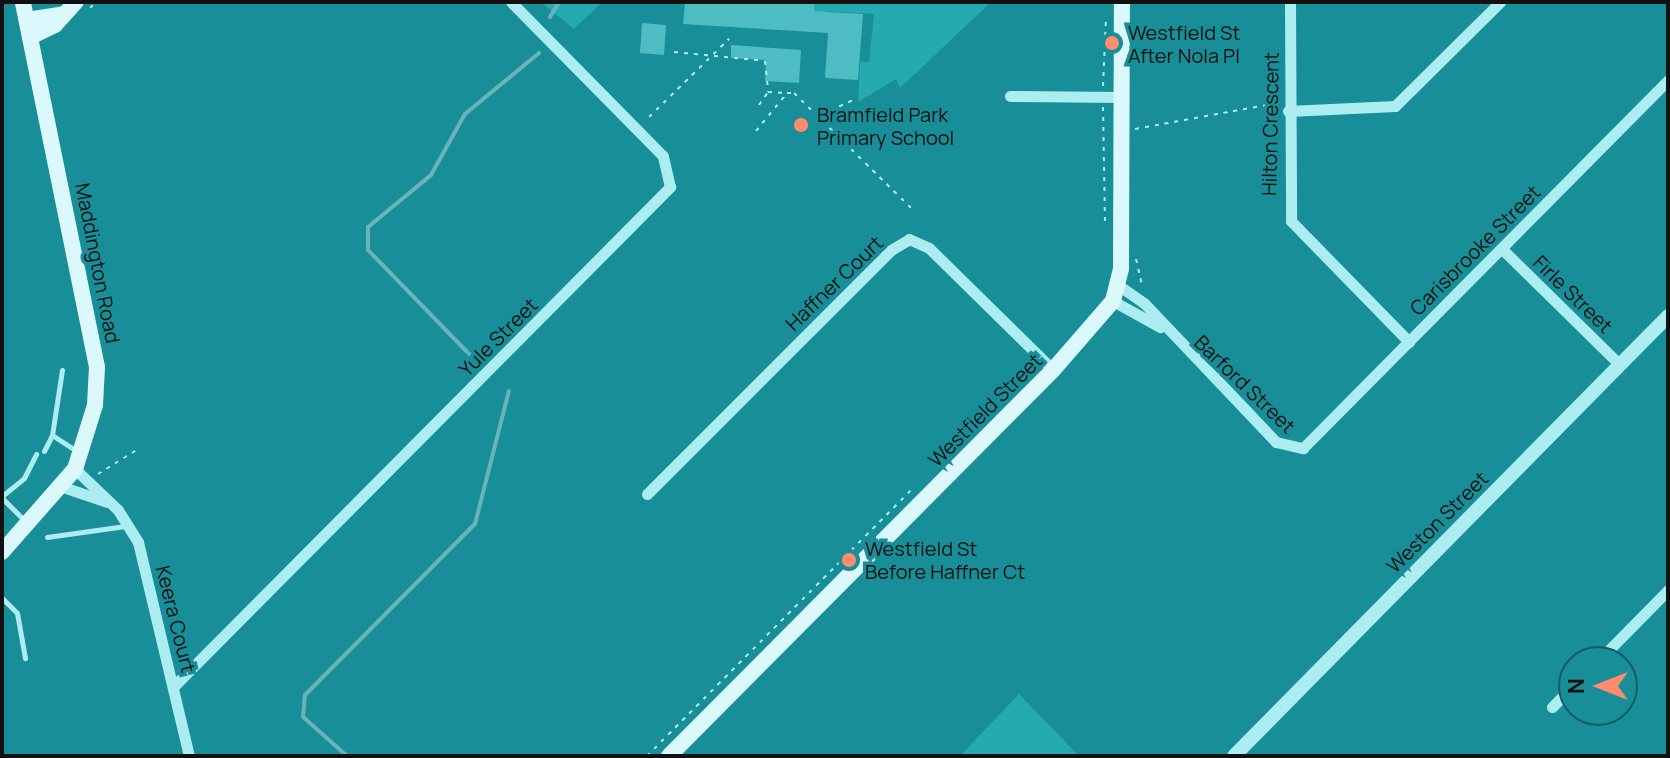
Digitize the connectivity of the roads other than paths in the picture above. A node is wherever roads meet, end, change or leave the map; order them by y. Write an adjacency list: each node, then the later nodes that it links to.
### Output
1 (23, 2): 7 (main road, Maddington Road)
2 (76, 2): 7 (main road)
3 (511, 2): 36 (street, Yule Street)
4 (1122, 2): 10 (main road)
5 (1290, 2): 11 (street, Hilton Crescent)
6 (1500, 2): 11 (street)
7 (28, 28): 23 (main road, Maddington Road)
8 (1668, 80): 12 (street, Carisbrooke Street)
9 (1010, 96): 10 (street)
10 (1122, 97): 13 (main road)
11 (1284, 107): 15 (street, Hilton Crescent)
12 (1502, 249): 15 (street, Carisbrooke Street); 16 (street, Firle Street)
13 (1116, 293): 18 (main road, Westfield Street); 20 (street, Barford Street)
14 (1668, 316): 16 (street, Weston Street)
15 (1409, 342): 20 (street, Carisbrooke Street)
16 (1620, 365): 41 (street, Weston Street)
17 (62, 370): 19 (lane)
18 (1053, 370): 25 (street, Haffner Court); 40 (main road, Westfield Street)
19 (52, 435): 21 (lane); 23 (lane)
20 (1307, 446)
21 (44, 451)
22 (36, 454): 26 (lane)
23 (78, 461): 24 (main road, Maddington Road); 27 (street, Keera Court)
24 (63, 487): 27 (street, Keera Court); 28 (main road, Maddington Road)
25 (647, 494)
26 (2, 497): 28 (lane)
27 (107, 502): 29 (street, Keera Court)
28 (29, 524): 31 (main road, Maddington Road)
29 (130, 526): 30 (lane); 36 (street, Keera Court)
30 (47, 537)
31 (2, 552)
32 (1668, 590): 34 (street)
33 (2, 598): 35 (lane)
34 (1613, 646)
35 (25, 658)
36 (174, 686): 39 (street, Keera Court)
37 (1558, 701): 38 (street)
38 (1552, 707)
39 (189, 756)
40 (669, 756)
41 (1234, 756)

